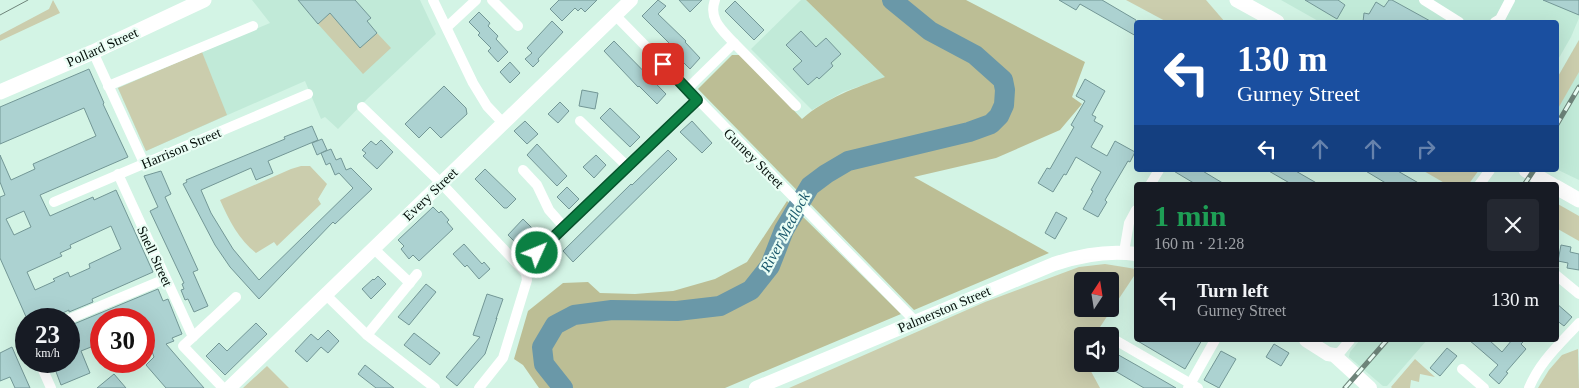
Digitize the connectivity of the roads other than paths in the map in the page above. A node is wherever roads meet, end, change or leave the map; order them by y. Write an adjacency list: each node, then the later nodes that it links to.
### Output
1 (204, 0): 18 (main road, Pollard Street)
2 (433, 0): 16 (street)
3 (476, 0): 16 (street)
4 (492, 0): 15 (street)
5 (631, 0): 10 (street, Every Street)
6 (716, 0): 17 (street)
7 (1424, 0): 12 (street)
8 (1510, 0): 13 (street)
9 (1244, 2): 11 (main road)
10 (615, 15): 20 (street, Gurney Street); 27 (street, Every Street)
11 (1274, 20)
12 (1457, 20)
13 (1498, 20)
14 (253, 26): 19 (street)
15 (518, 26)
16 (446, 27): 27 (street)
17 (734, 43): 20 (street); 24 (street)
18 (93, 52): 19 (street); 21 (main road, Pollard Street)
19 (108, 86): 28 (street)
20 (687, 89): 23 (street, Gurney Street)
21 (0, 92)
22 (308, 94): 28 (street, Harrison Street)
23 (697, 100): 29 (street); 53 (street, Gurney Street)
24 (796, 106)
25 (362, 107): 36 (street)
26 (580, 121): 29 (street)
27 (503, 123): 36 (street, Every Street)
28 (144, 163): 33 (street, Harrison Street)
29 (627, 166): 41 (street)
30 (524, 170): 41 (street)
31 (1488, 172): 34 (street)
32 (1529, 172): 35 (main road)
33 (118, 174): 39 (street, Harrison Street); 47 (street, Snell Street)
34 (1480, 182)
35 (1547, 182)
36 (441, 183): 42 (street, Every Street); 69 (street)
37 (1559, 189): 38 (main road)
38 (1579, 200)
39 (54, 202)
40 (1134, 214): 44 (street)
41 (564, 227): 43 (street)
42 (373, 248): 48 (street); 49 (street, Every Street)
43 (537, 253)
44 (1130, 253): 53 (street, Palmerston Street)
45 (417, 274): 48 (street)
46 (1559, 277): 50 (street)
47 (166, 279): 52 (street); 56 (street, Snell Street)
48 (410, 283): 55 (street)
49 (325, 294): 55 (street); 67 (street, Every Street)
50 (1579, 294)
51 (236, 297): 56 (street)
52 (80, 314)
53 (915, 321): 70 (street, Palmerston Street)
54 (1579, 323): 73 (street)
55 (367, 335): 68 (street)
56 (193, 337): 66 (street)
57 (1214, 342): 64 (street)
58 (1309, 342): 61 (street)
59 (1348, 342): 61 (street)
60 (1119, 343): 64 (street)
61 (1338, 360): 71 (street)
62 (1462, 369): 72 (street)
63 (44, 373): 65 (street)
64 (1192, 386)
65 (51, 388)
66 (222, 388)
67 (229, 388)
68 (435, 388)
69 (480, 388)
70 (756, 388)
71 (1370, 388)
72 (1484, 388)
73 (1529, 388)

